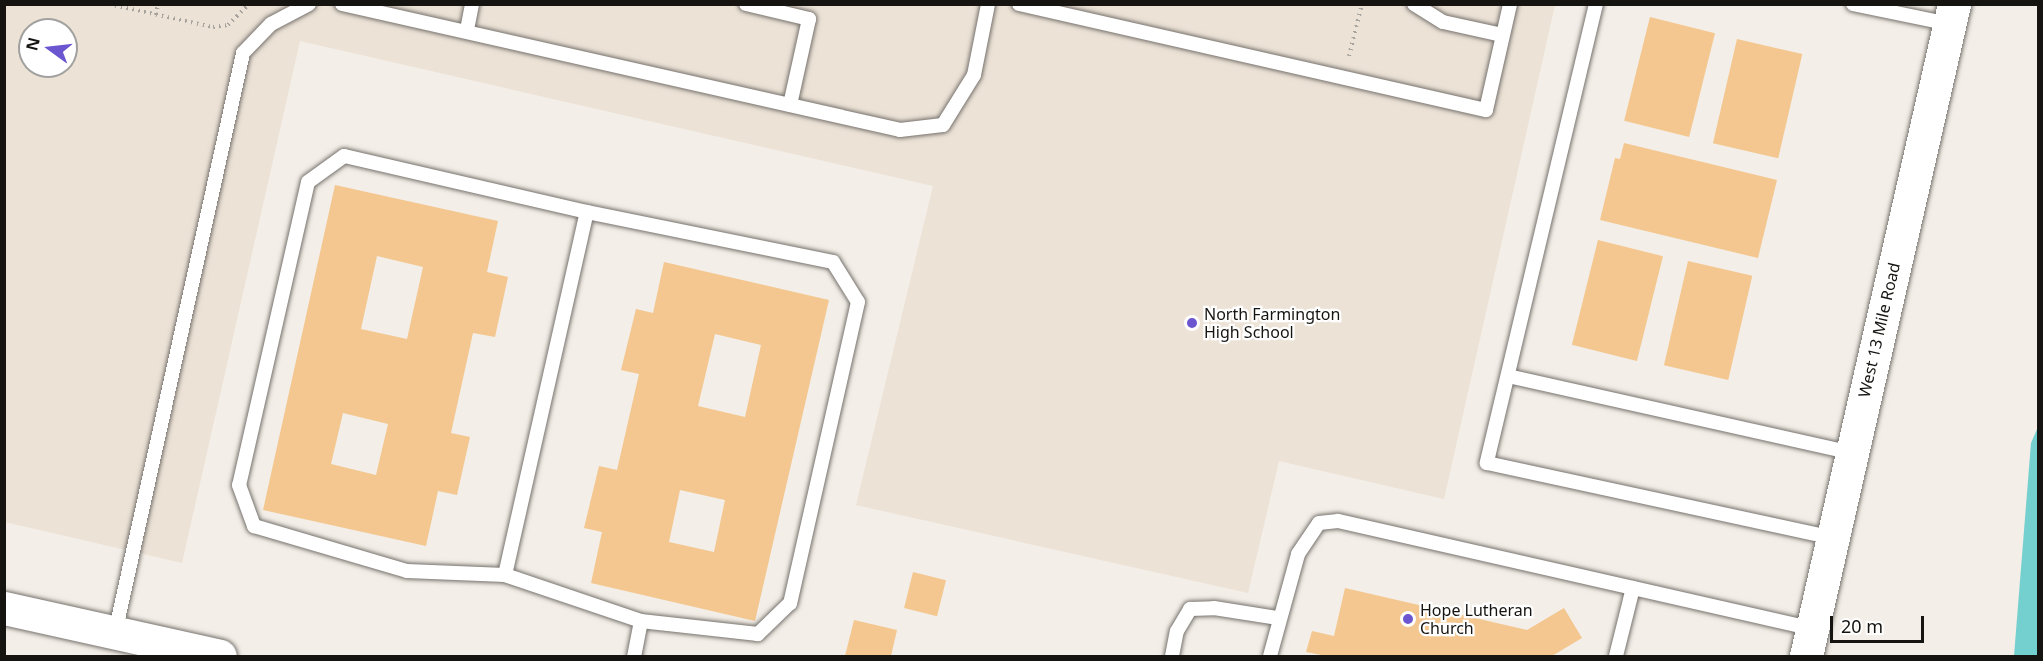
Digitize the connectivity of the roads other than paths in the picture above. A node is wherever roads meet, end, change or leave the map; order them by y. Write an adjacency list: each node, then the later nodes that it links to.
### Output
1 (309, 4): 24 (lane)
2 (342, 4): 12 (lane)
3 (472, 4): 12 (lane)
4 (746, 4): 14 (lane)
5 (988, 4): 14 (lane)
6 (1019, 4): 13 (lane)
7 (1414, 4): 13 (lane)
8 (1510, 4): 13 (lane)
9 (1596, 4): 16 (lane)
10 (1852, 4): 11 (lane)
11 (1952, 14): 17 (street, West 13 Mile Road)
12 (466, 30): 14 (lane)
13 (1502, 35)
14 (790, 105)
15 (587, 212): 19 (lane); 19 (lane); 23 (lane)
16 (1508, 376): 17 (lane); 18 (lane)
17 (1852, 453): 18 (street, West 13 Mile Road)
18 (1833, 538): 25 (street, West 13 Mile Road)
19 (505, 575): 23 (lane)
20 (1633, 588): 22 (lane); 25 (lane); 30 (lane)
21 (4, 608): 24 (street)
22 (1278, 618): 28 (lane); 29 (lane)
23 (641, 621): 27 (lane)
24 (115, 633): 26 (street)
25 (1809, 643)
26 (220, 657)
27 (634, 657)
28 (1172, 657)
29 (1270, 657)
30 (1616, 657)

